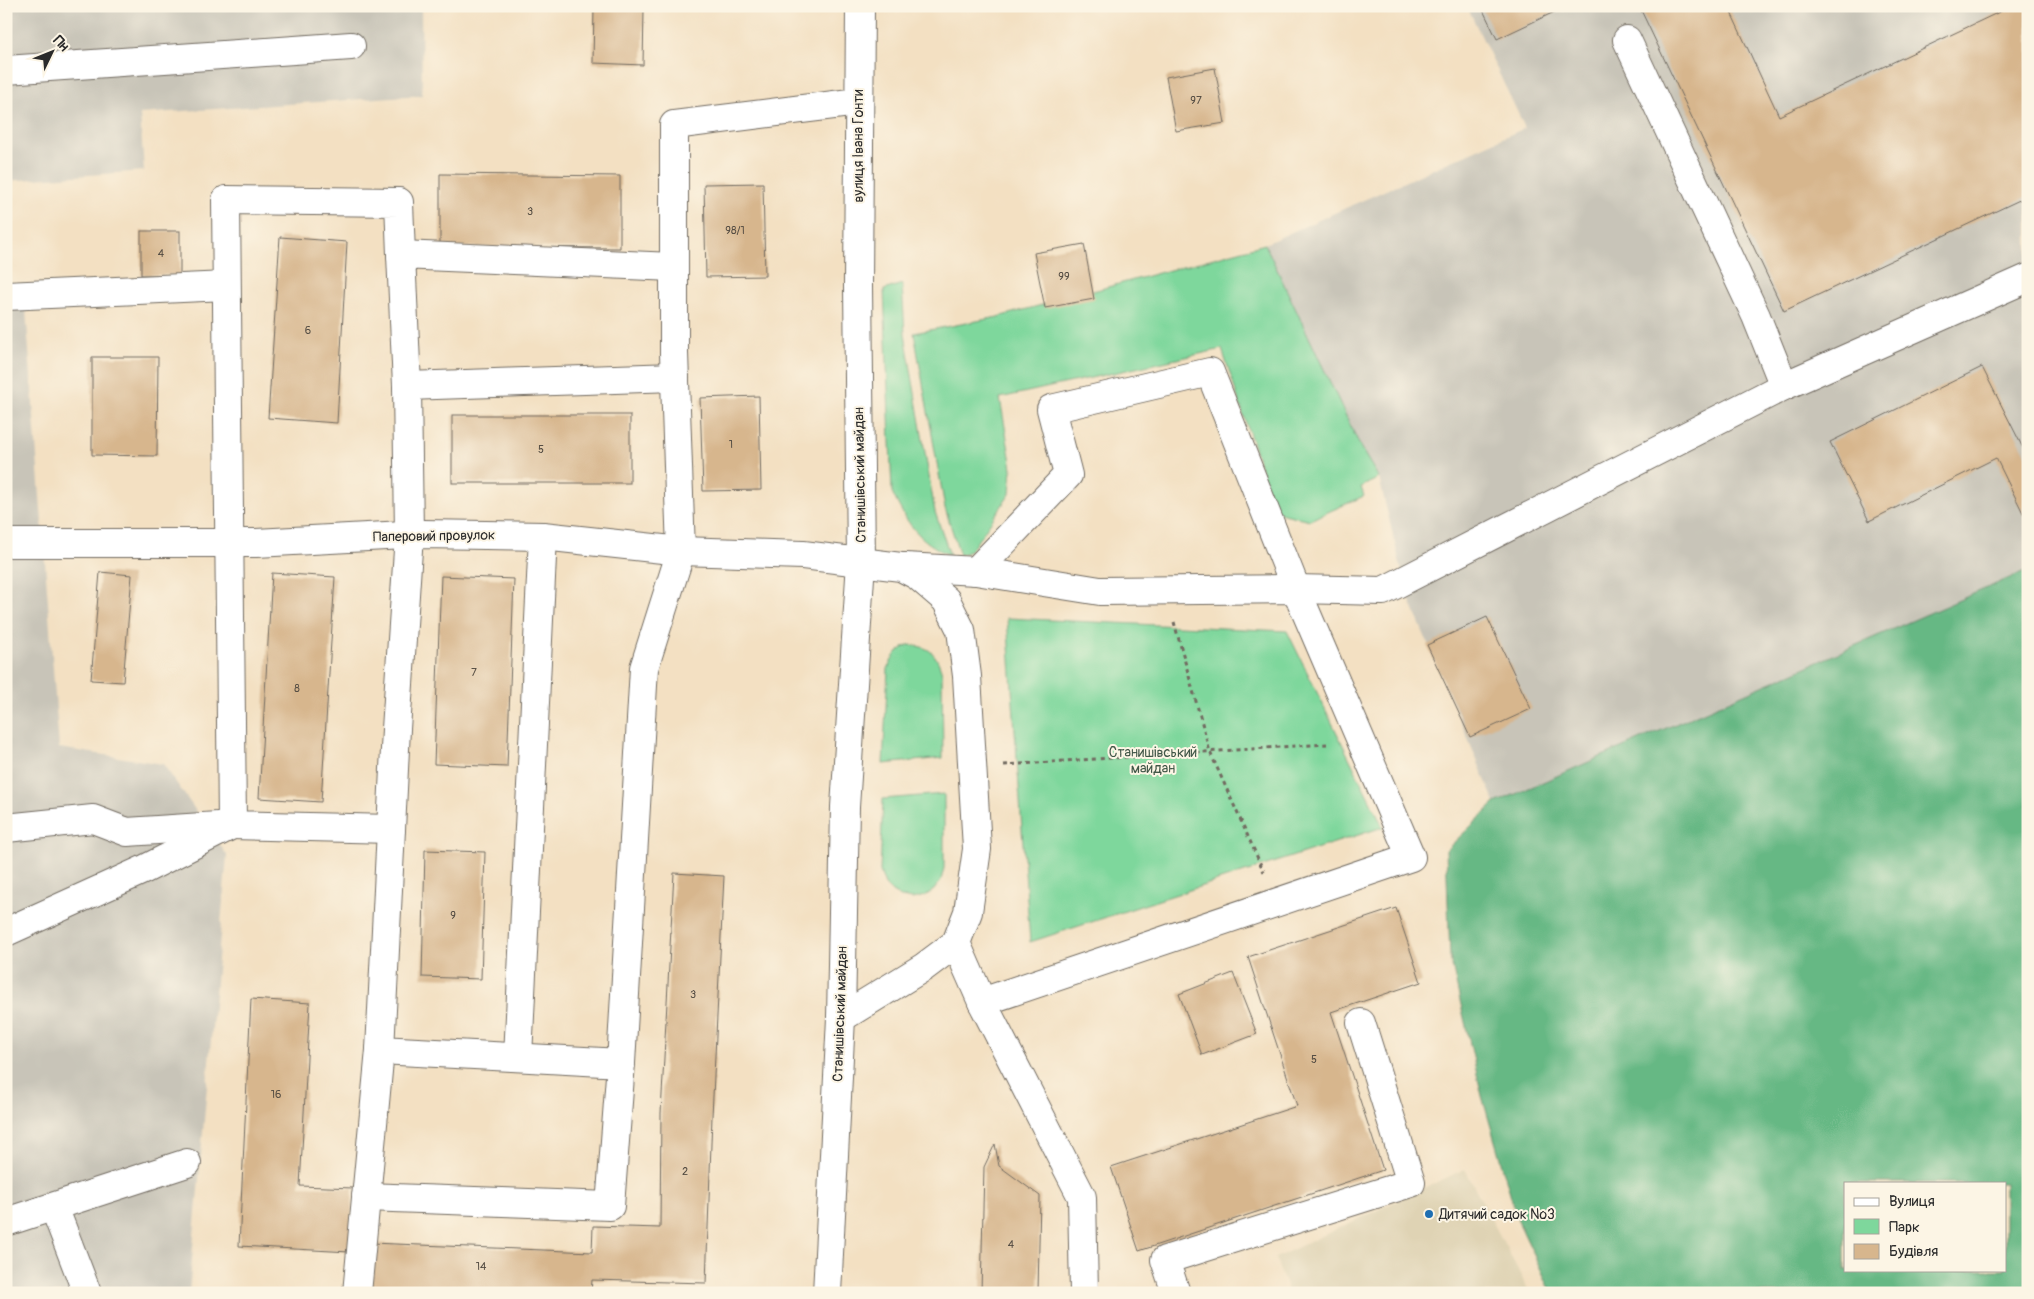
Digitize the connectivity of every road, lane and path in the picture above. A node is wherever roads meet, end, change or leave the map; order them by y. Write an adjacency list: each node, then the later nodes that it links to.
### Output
1 (860, 6): 5 (street, вулиця Івана Гонти)
2 (1627, 40): 14 (street)
3 (352, 46): 4 (street)
4 (6, 70)
5 (858, 102): 7 (street); 10 (street, вулиця Івана Гонти)
6 (401, 255): 7 (street); 9 (street); 13 (street)
7 (673, 267): 12 (street)
8 (2028, 278): 14 (street, Паперовий провулок)
9 (226, 286): 11 (street); 18 (street)
10 (858, 286): 20 (street, Станишівський майдан)
11 (6, 296)
12 (675, 377): 13 (street); 19 (street)
13 (407, 386): 15 (street)
14 (1784, 386): 23 (street, Паперовий провулок)
15 (410, 535): 16 (street, Паперовий провулок); 18 (street, Паперовий провулок); 30 (street)
16 (543, 536): 19 (street, Паперовий провулок); 38 (street)
17 (6, 543): 18 (street, Паперовий провулок)
18 (230, 543): 28 (street)
19 (681, 551): 20 (street, Паперовий провулок); 39 (street)
20 (861, 562): 21 (street, Паперовий провулок); 35 (street, Станишівський майдан)
21 (901, 567): 22 (street, Паперовий провулок); 27 (street)
22 (976, 571): 23 (street); 24 (street, Паперовий провулок)
23 (1296, 589): 24 (street, Паперовий провулок); 25 (street)
24 (1165, 590): 26 (path)
25 (1361, 741): 26 (path); 31 (street)
26 (1210, 752): 27 (path); 31 (path)
27 (973, 767): 33 (street)
28 (232, 825): 29 (street); 30 (street); 32 (street)
29 (6, 828)
30 (391, 829): 37 (street)
31 (1277, 902): 34 (street)
32 (6, 932)
33 (956, 943): 34 (street); 35 (street)
34 (982, 1002): 47 (street)
35 (841, 1018): 46 (street, Станишівський майдан)
36 (1361, 1023): 48 (street)
37 (380, 1050): 38 (street); 41 (street)
38 (518, 1057): 39 (street)
39 (621, 1063): 41 (street)
40 (187, 1163): 42 (street)
41 (366, 1197): 45 (street)
42 (54, 1206): 43 (street); 44 (street)
43 (6, 1222)
44 (87, 1293)
45 (357, 1293)
46 (827, 1293)
47 (1084, 1293)
48 (1176, 1293)

